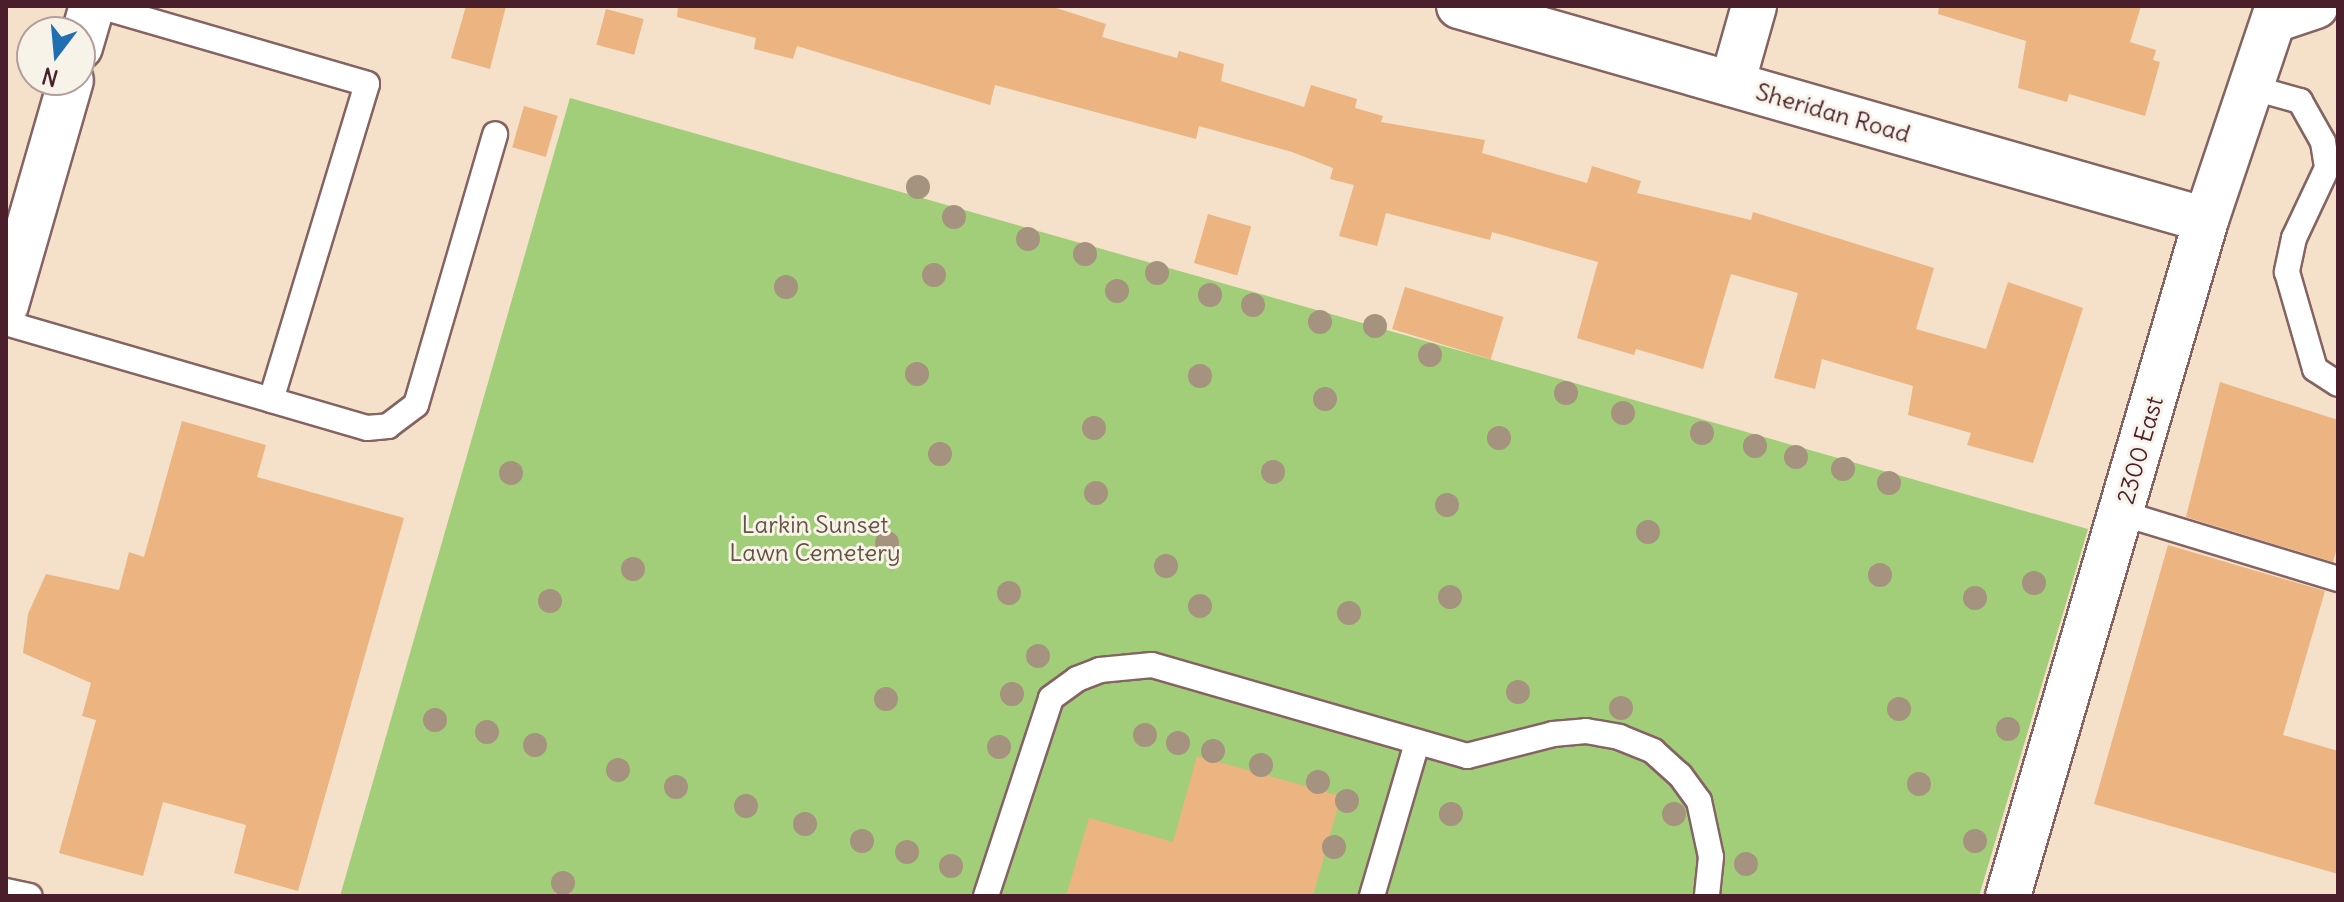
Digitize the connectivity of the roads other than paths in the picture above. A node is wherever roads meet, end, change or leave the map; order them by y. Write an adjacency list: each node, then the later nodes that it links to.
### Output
1 (99, 6): 15 (lane)
2 (1459, 6): 6 (street, Sheridan Road)
3 (1754, 6): 6 (street)
4 (2316, 6): 5 (street)
5 (2276, 13): 7 (street, 2300 East)
6 (1732, 84): 11 (street, Sheridan Road)
7 (2250, 87): 10 (lane); 11 (street, 2300 East)
8 (66, 96): 12 (street)
9 (495, 134): 15 (lane)
10 (2333, 167): 14 (lane)
11 (2206, 220): 16 (street, 2300 East)
12 (6, 305)
13 (6, 323): 15 (lane)
14 (2333, 378)
15 (271, 400)
16 (2121, 513): 17 (lane); 24 (street, 2300 East)
17 (2338, 579)
18 (1417, 743): 21 (lane); 22 (lane); 23 (lane)
19 (6, 891): 20 (lane)
20 (29, 896)
21 (986, 896)
22 (1372, 896)
23 (1707, 896)
24 (2008, 896)

